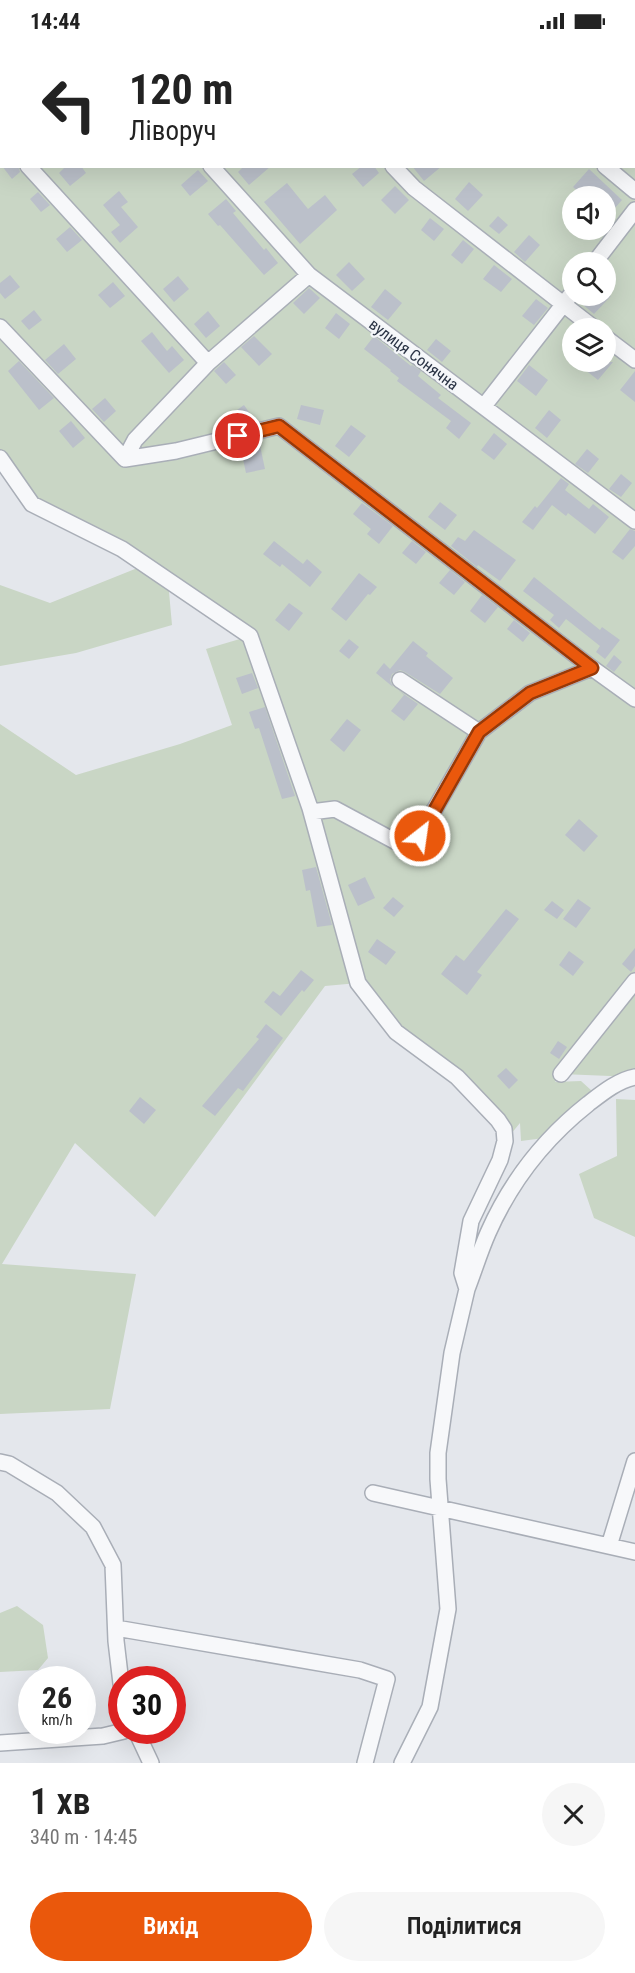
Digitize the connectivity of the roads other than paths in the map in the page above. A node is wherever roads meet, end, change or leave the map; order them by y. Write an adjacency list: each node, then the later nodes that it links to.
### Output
1 (30, 168): 16 (street)
2 (214, 168): 8 (street, вулиця Сонячна)
3 (395, 168): 9 (street)
4 (607, 168): 5 (street)
5 (635, 191)
6 (635, 210): 7 (street)
7 (603, 252)
8 (309, 275): 16 (street); 17 (street, вулиця Сонячна)
9 (562, 303)
10 (562, 305): 17 (street)
11 (566, 306): 12 (street)
12 (581, 318)
13 (0, 327): 19 (street)
14 (616, 346): 15 (street)
15 (635, 360)
16 (208, 363): 19 (street)
17 (484, 406): 20 (street, вулиця Сонячна)
18 (0, 458): 25 (street)
19 (125, 459): 21 (street)
20 (635, 521)
21 (592, 668): 23 (street); 24 (street)
22 (400, 680): 24 (street)
23 (635, 699)
24 (479, 732): 25 (street)
25 (311, 812): 29 (street)
26 (635, 981): 27 (street)
27 (561, 1074)
28 (635, 1077): 29 (street)
29 (467, 1289): 33 (street)
30 (635, 1461): 34 (street)
31 (0, 1462): 36 (street)
32 (373, 1493): 33 (street)
33 (441, 1509): 34 (street); 43 (street)
34 (609, 1546): 35 (street)
35 (635, 1552)
36 (116, 1628): 37 (street); 42 (street)
37 (120, 1666)
38 (108, 1735): 39 (street)
39 (0, 1743)
40 (142, 1744): 41 (street)
41 (151, 1763)
42 (365, 1763)
43 (402, 1763)

